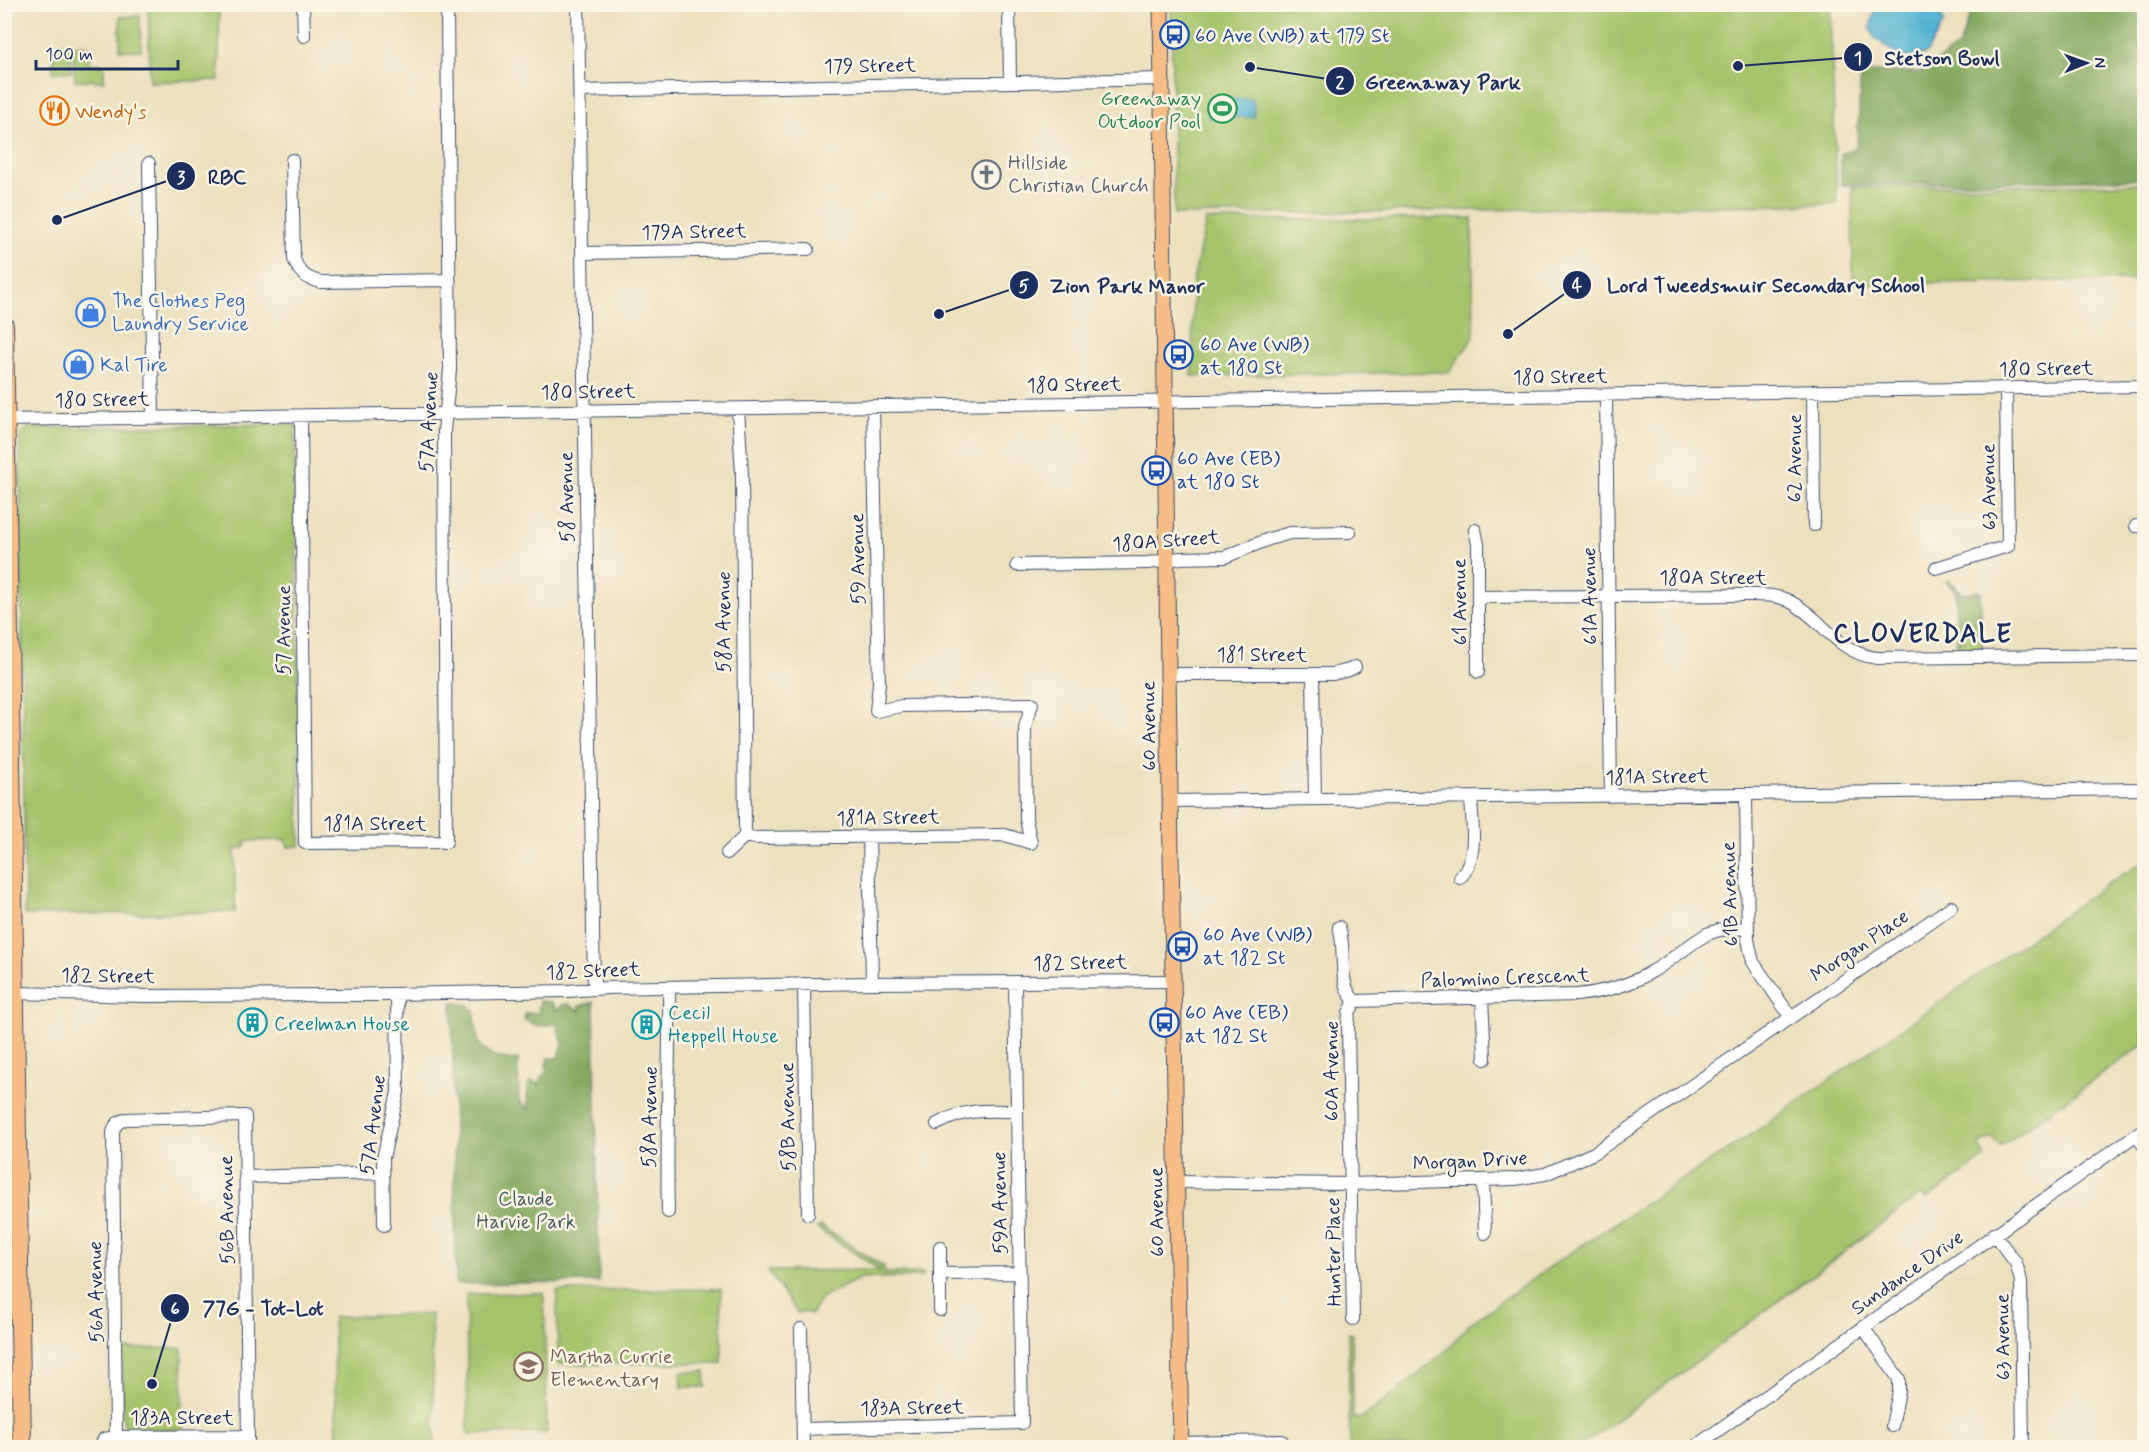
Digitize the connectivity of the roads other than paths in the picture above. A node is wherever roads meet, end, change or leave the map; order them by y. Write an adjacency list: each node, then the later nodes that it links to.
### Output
1 (303, 4): 6 (street)
2 (447, 4): 14 (street, 57A Avenue)
3 (578, 4): 9 (street, 58 Avenue)
4 (1010, 4): 8 (street)
5 (1161, 4): 7 (main road, 60 Avenue)
6 (303, 36)
7 (1162, 79): 8 (street, 179 Street); 20 (main road, 60 Avenue)
8 (1011, 82): 9 (street, 179 Street)
9 (580, 90): 13 (street, 58 Avenue)
10 (292, 160): 14 (street)
11 (148, 163): 26 (street)
12 (808, 249): 13 (street, 179A Street)
13 (582, 252): 23 (street, 58 Avenue)
14 (449, 280): 24 (street, 57A Avenue)
15 (4, 325): 27 (highway)
16 (2145, 386): 17 (street, 180 Street)
17 (2006, 388): 18 (street, 180 Street); 33 (street, 63 Avenue)
18 (1814, 391): 19 (street, 180 Street); 28 (street, 62 Avenue)
19 (1606, 395): 20 (street, 180 Street); 34 (street, 61A Avenue)
20 (1166, 402): 21 (street, 180 Street); 31 (main road, 60 Avenue)
21 (873, 407): 22 (street, 180 Street); 51 (street, 59 Avenue)
22 (738, 409): 23 (street, 180 Street); 47 (street, 58A Avenue)
23 (585, 411): 24 (street, 180 Street); 62 (street, 58 Avenue)
24 (446, 413): 25 (street, 180 Street); 49 (street, 57A Avenue)
25 (301, 416): 26 (street, 180 Street); 50 (street, 57 Avenue)
26 (153, 418): 27 (street, 180 Street)
27 (5, 420): 63 (highway)
28 (1814, 525)
29 (1475, 530): 35 (street, 61 Avenue)
30 (1350, 532): 31 (street, 180A Street)
31 (1167, 560): 32 (street, 180A Street); 39 (main road, 60 Avenue)
32 (1017, 565)
33 (1936, 568)
34 (1608, 596): 35 (street, 180A Street); 36 (street, 180A Street); 43 (street, 61A Avenue)
35 (1478, 597): 38 (street, 61 Avenue)
36 (2145, 655)
37 (1355, 666): 40 (street, 181 Street)
38 (1478, 672)
39 (1168, 674): 40 (street, 181 Street); 46 (main road, 60 Avenue)
40 (1313, 674): 45 (street)
41 (2145, 789): 42 (street, 181A Street)
42 (1746, 795): 43 (street, 181A Street); 56 (street, 61B Avenue)
43 (1611, 796): 44 (street, 181A Street)
44 (1471, 798): 45 (street, 181A Street); 53 (street)
45 (1315, 799): 46 (street, 181A Street)
46 (1171, 801): 57 (main road, 60 Avenue)
47 (745, 836): 48 (street, 181A Street); 52 (street)
48 (870, 837): 51 (street, 181A Street); 58 (street)
49 (446, 842): 50 (street, 181A Street)
50 (305, 843)
51 (1031, 843)
52 (727, 853)
53 (1460, 878)
54 (1951, 907): 67 (street, Morgan Place)
55 (1339, 927): 66 (street, 60A Avenue)
56 (1747, 928): 65 (street, Palomino Crescent); 67 (street, 61B Avenue)
57 (1173, 981): 59 (street, 182 Street); 76 (main road, 60 Avenue)
58 (872, 982): 59 (street, 182 Street); 60 (street, 182 Street)
59 (1015, 982): 69 (street, 59A Avenue)
60 (804, 984): 61 (street, 182 Street); 80 (street, 58B Avenue)
61 (669, 987): 62 (street, 182 Street); 79 (street, 58A Avenue)
62 (594, 989): 64 (street, 182 Street)
63 (15, 993): 64 (street, 182 Street); 98 (highway)
64 (397, 994): 74 (street, 57A Avenue)
65 (1482, 998): 66 (street, Palomino Crescent); 68 (street)
66 (1355, 1001): 78 (street, 60A Avenue)
67 (1790, 1016): 77 (street, Morgan Drive)
68 (1485, 1059)
69 (1017, 1111): 71 (street); 85 (street, 59A Avenue)
70 (245, 1116): 75 (street, 56B Avenue); 94 (street, 56A Avenue)
71 (938, 1124)
72 (2141, 1132): 73 (street); 83 (street, Sundance Drive)
73 (2145, 1146)
74 (383, 1173): 75 (street); 81 (street, 57A Avenue)
75 (245, 1177): 96 (street, 56B Avenue)
76 (1176, 1182): 78 (street, Morgan Drive); 97 (main road, 60 Avenue)
77 (1483, 1182): 78 (street, Morgan Drive); 82 (street)
78 (1351, 1184): 88 (street, Hunter Place)
79 (668, 1212)
80 (808, 1214)
81 (384, 1225)
82 (1485, 1233)
83 (1994, 1234): 89 (street, Sundance Drive); 102 (street, 63 Avenue)
84 (940, 1247): 86 (street)
85 (1020, 1273): 86 (street); 91 (street, 59A Avenue)
86 (940, 1274): 87 (street)
87 (940, 1310)
88 (1353, 1319)
89 (1863, 1327): 92 (street); 101 (street, Sundance Drive)
90 (801, 1329): 93 (street)
91 (1022, 1424): 93 (street, 183A Street)
92 (1892, 1426)
93 (803, 1429): 100 (street)
94 (116, 1437): 96 (street, 183A Street); 99 (street)
95 (1282, 1441): 97 (street)
96 (248, 1442)
97 (1181, 1445)
98 (22, 1448)
99 (100, 1448)
100 (803, 1448)
101 (1693, 1448)
102 (2023, 1448)

